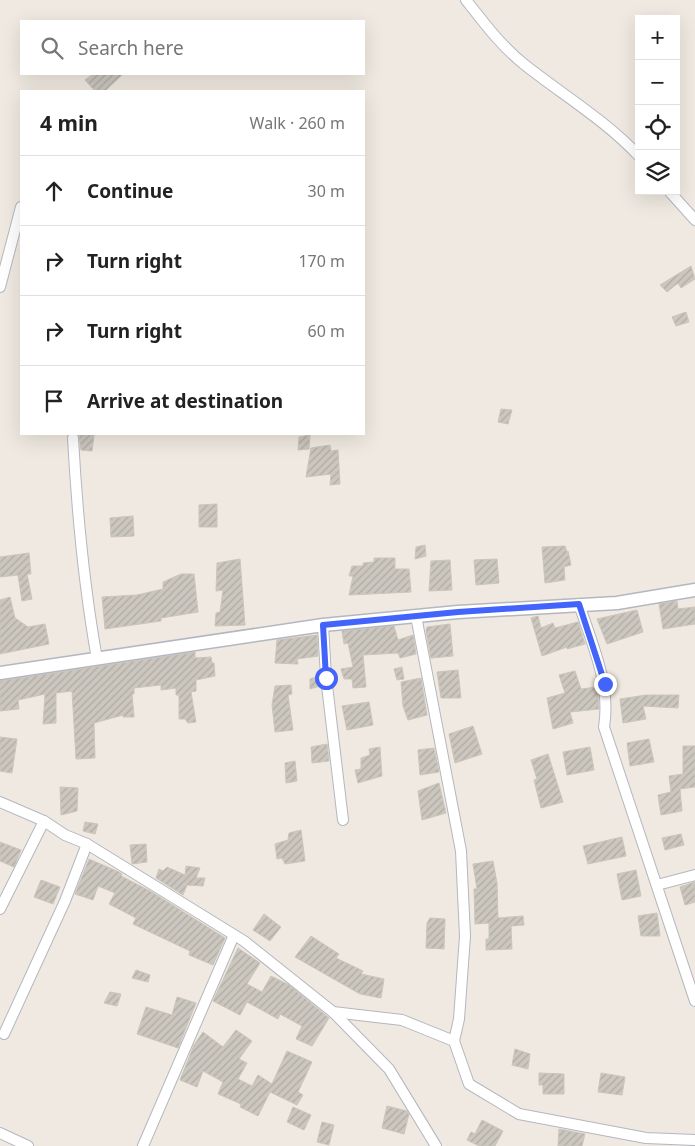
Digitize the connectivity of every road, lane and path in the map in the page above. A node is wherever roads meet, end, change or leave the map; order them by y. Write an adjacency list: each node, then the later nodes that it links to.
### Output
1 (466, 0): 2 (street)
2 (635, 152)
3 (673, 195): 5 (street)
4 (20, 211): 6 (street)
5 (695, 220)
6 (0, 287)
7 (72, 438): 12 (street)
8 (695, 590): 9 (street)
9 (579, 604): 10 (street); 19 (street)
10 (416, 616): 11 (street); 25 (street)
11 (323, 625): 12 (street); 15 (street)
12 (97, 658): 13 (street)
13 (0, 673)
14 (0, 802): 16 (street)
15 (343, 820)
16 (44, 821): 17 (street); 20 (street)
17 (87, 844): 21 (street); 24 (street)
18 (695, 875): 19 (street)
19 (657, 885): 22 (street)
20 (0, 910)
21 (234, 934): 23 (street); 30 (street)
22 (695, 1001)
23 (333, 1012): 25 (street); 28 (street)
24 (4, 1034)
25 (454, 1041): 27 (street)
26 (0, 1133): 29 (street)
27 (695, 1140)
28 (431, 1144)
29 (28, 1146)
30 (143, 1146)

